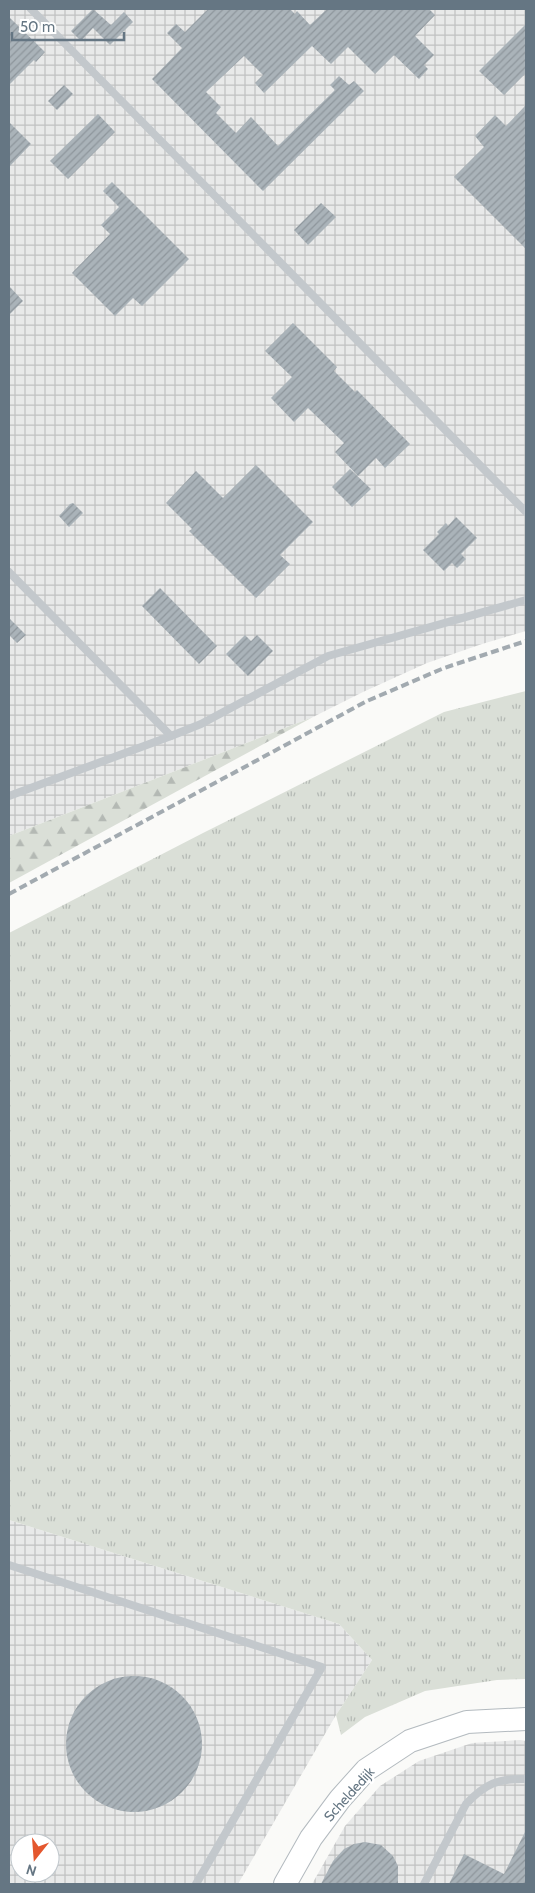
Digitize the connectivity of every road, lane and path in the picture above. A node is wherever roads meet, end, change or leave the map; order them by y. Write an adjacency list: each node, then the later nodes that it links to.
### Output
1 (30, 9): 2 (lane)
2 (526, 512)
3 (9, 572): 5 (lane)
4 (526, 600): 5 (lane)
5 (171, 736): 6 (lane)
6 (9, 796)
7 (9, 1565): 10 (lane)
8 (526, 1719): 11 (street, Scheldedijk)
9 (526, 1779): 12 (lane)
10 (196, 1884)
11 (285, 1884)
12 (424, 1884)

